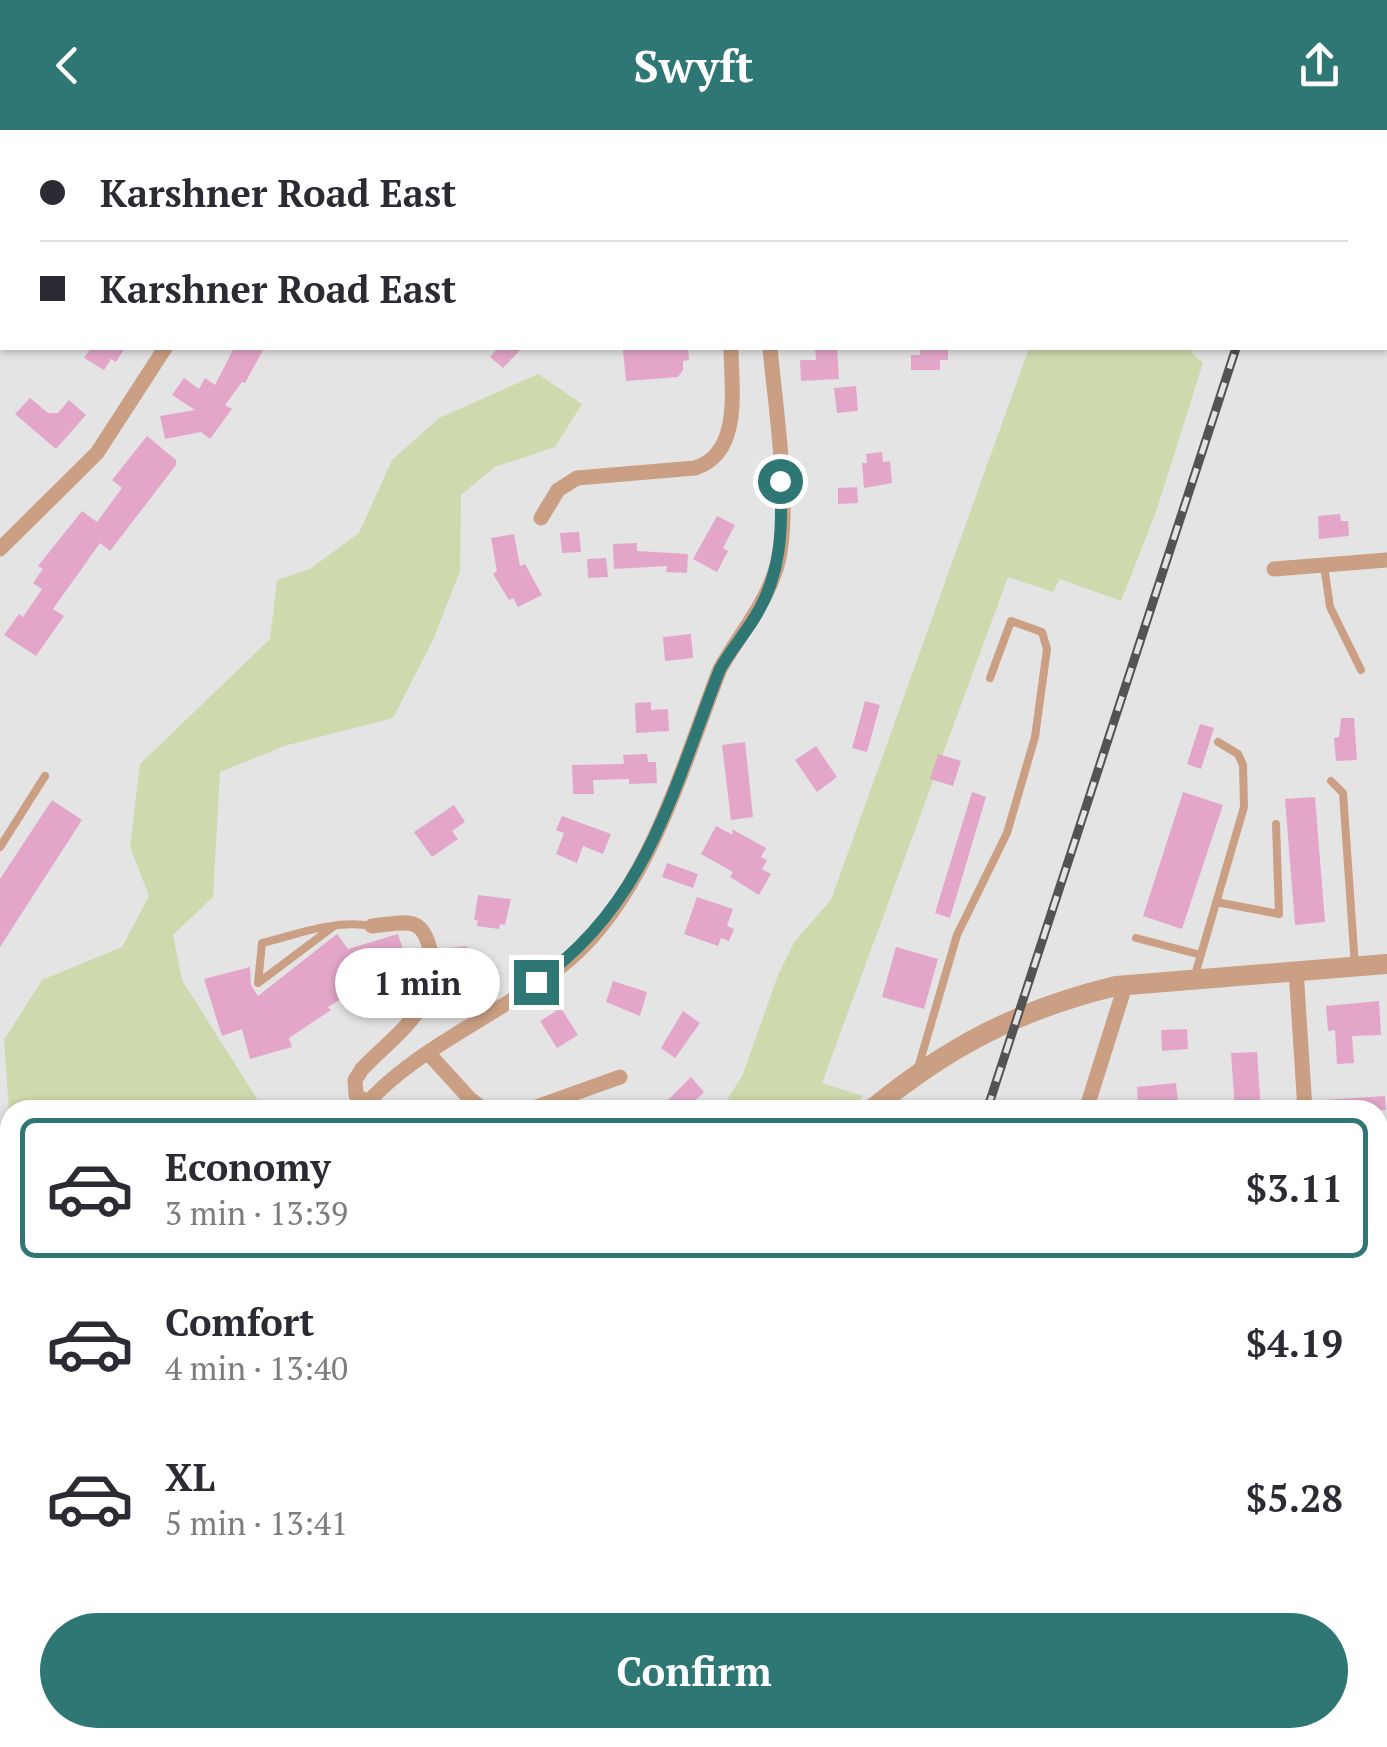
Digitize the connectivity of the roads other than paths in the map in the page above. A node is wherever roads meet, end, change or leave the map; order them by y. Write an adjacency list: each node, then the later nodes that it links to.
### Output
1 (164, 350): 5 (street)
2 (731, 350): 4 (street)
3 (770, 350): 26 (street)
4 (542, 518)
5 (0, 548)
6 (1387, 560): 7 (street)
7 (1324, 565): 8 (street); 9 (lane)
8 (1274, 569)
9 (1361, 670)
10 (990, 678): 27 (lane)
11 (1218, 742): 16 (lane)
12 (46, 776): 15 (lane)
13 (1332, 781): 22 (lane)
14 (1276, 824): 16 (lane)
15 (0, 847)
16 (1216, 902): 20 (lane)
17 (334, 926): 17 (lane); 18 (lane)
18 (372, 926): 29 (street)
19 (1136, 938): 20 (lane)
20 (1201, 956): 24 (lane)
21 (1387, 964): 22 (street)
22 (1355, 966): 23 (street)
23 (1296, 970): 24 (street); 35 (street)
24 (1194, 980): 25 (street)
25 (1125, 986): 27 (street); 34 (street)
26 (430, 1054): 30 (street); 31 (street)
27 (917, 1073): 33 (street)
28 (620, 1076): 32 (street)
29 (360, 1100)
30 (371, 1100)
31 (471, 1100)
32 (555, 1100)
33 (883, 1100)
34 (1089, 1100)
35 (1305, 1100)

